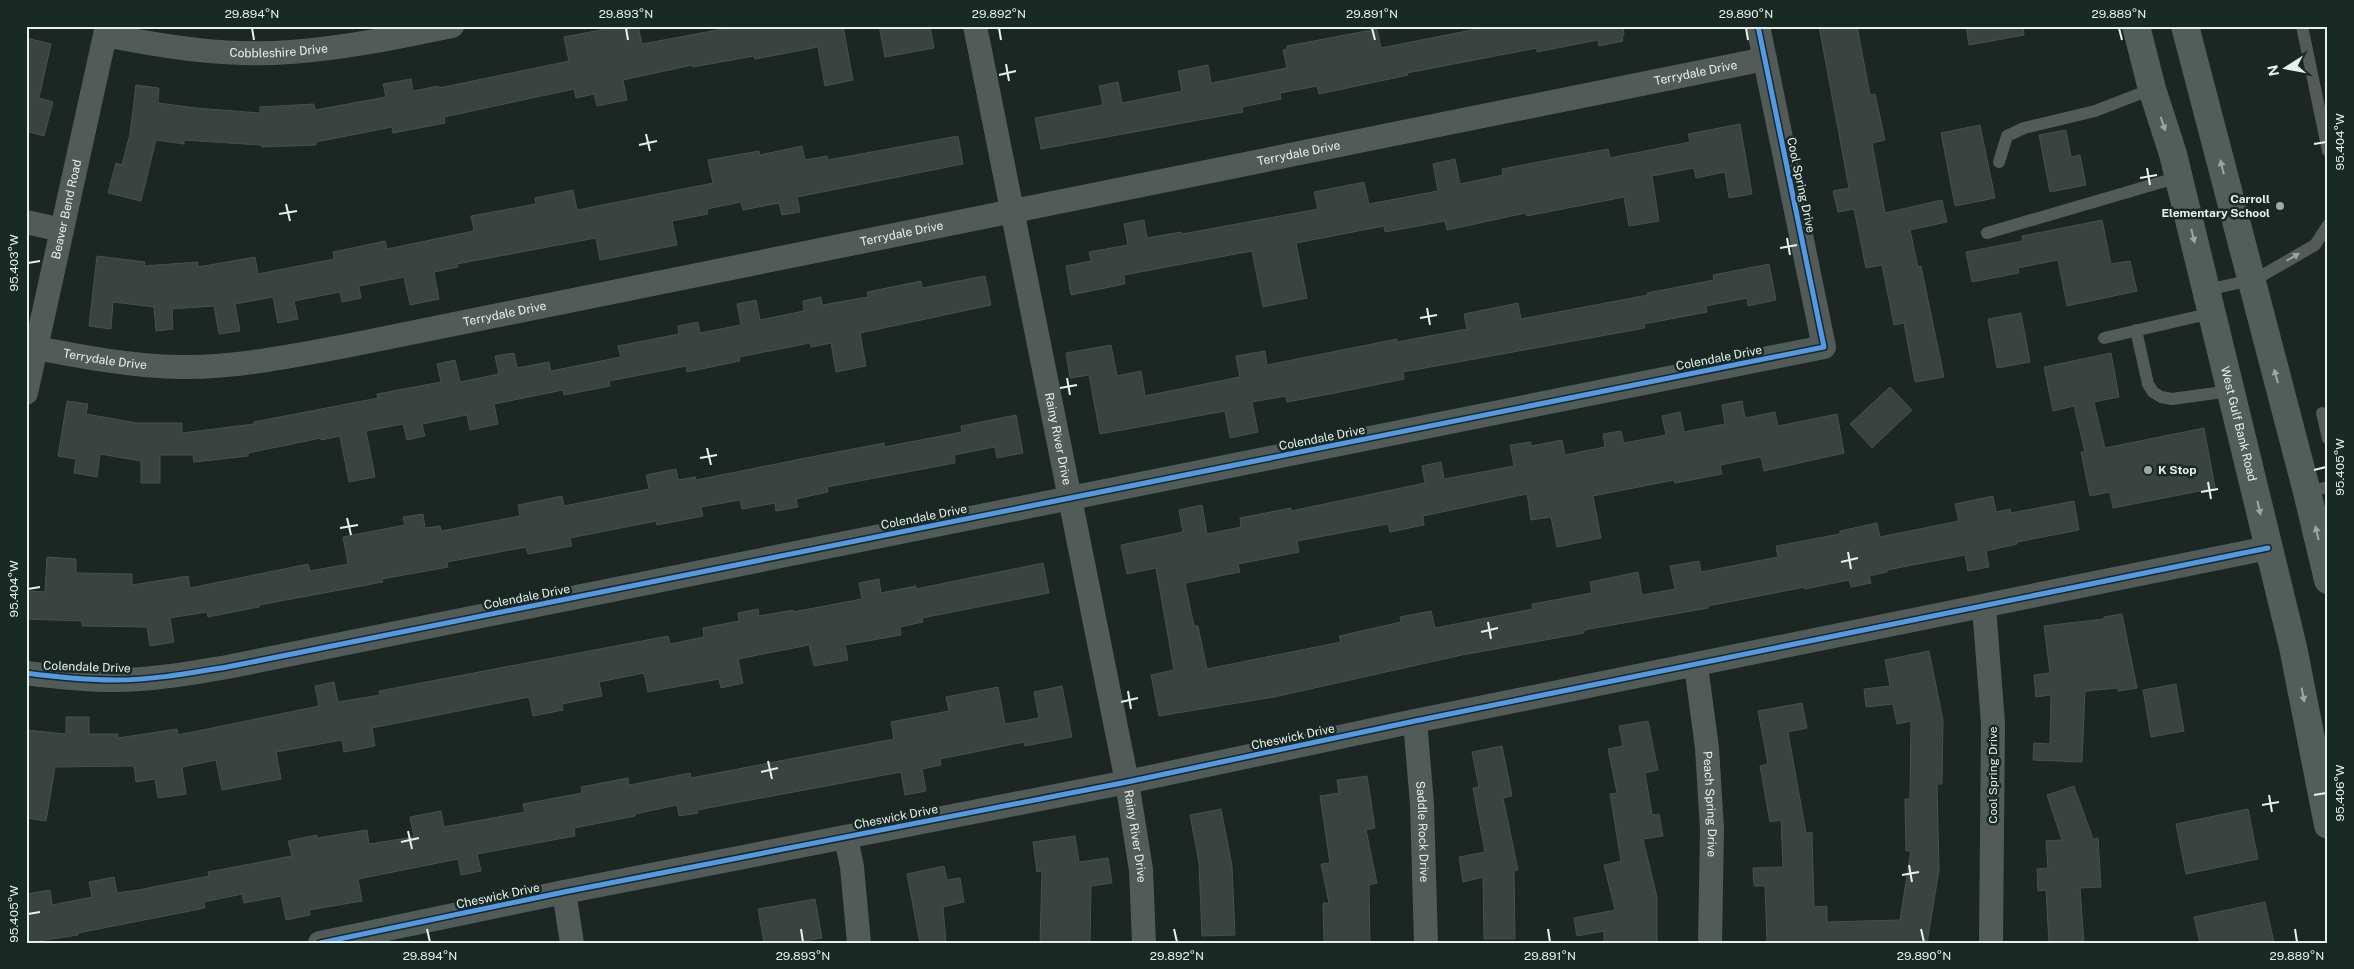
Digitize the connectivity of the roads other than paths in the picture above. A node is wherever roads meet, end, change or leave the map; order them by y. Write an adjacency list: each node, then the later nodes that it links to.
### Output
1 (452, 26): 7 (street, Cobbleshire Drive)
2 (976, 26): 13 (street, Rainy River Drive)
3 (1758, 26): 8 (street, Cool Spring Drive)
4 (2136, 26): 9 (main road, West Gulf Bank Road)
5 (2185, 26): 18 (main road, one-way to 5)
6 (2302, 26): 10 (lane)
7 (106, 31): 16 (street, Beaver Bend Road)
8 (1765, 59): 13 (street, Terrydale Drive); 22 (street, Cool Spring Drive)
9 (2152, 89): 11 (lane); 12 (main road, West Gulf Bank Road, one-way to 12)
10 (2328, 151)
11 (1998, 162)
12 (2179, 177): 17 (lane); 19 (main road, West Gulf Bank Road, one-way to 19)
13 (1012, 212): 23 (street, Terrydale Drive); 29 (street, Rainy River Drive)
14 (26, 222): 16 (street)
15 (2328, 224): 18 (lane, one-way to 15)
16 (62, 230): 23 (street, Beaver Bend Road)
17 (1987, 233)
18 (2251, 280): 19 (lane); 28 (main road, one-way to 18)
19 (2209, 302): 20 (lane); 24 (main road, West Gulf Bank Road)
20 (2136, 330): 21 (lane); 24 (lane)
21 (2104, 338)
22 (1824, 347): 29 (street, Colendale Drive)
23 (36, 348): 25 (street, Beaver Bend Road)
24 (2230, 391): 30 (main road, West Gulf Bank Road, one-way to 30)
25 (26, 393)
26 (2322, 413): 27 (lane)
27 (2328, 439)
28 (2317, 490): 31 (main road, one-way to 28)
29 (1070, 498): 34 (street, Colendale Drive); 37 (street, Rainy River Drive)
30 (2268, 548): 32 (street, Cheswick Drive); 36 (main road, West Gulf Bank Road, one-way to 36)
31 (2328, 580)
32 (1984, 607): 33 (street, Cheswick Drive); 47 (street, Cool Spring Drive)
33 (1696, 666): 35 (street, Cheswick Drive); 46 (street, Peach Spring Drive)
34 (26, 674)
35 (1415, 721): 37 (street, Cheswick Drive); 45 (street, Saddle Rock Drive)
36 (2322, 760): 38 (main road, West Gulf Bank Road)
37 (1127, 782): 39 (street, Cheswick Drive); 44 (street, Rainy River Drive)
38 (2328, 825)
39 (846, 837): 40 (street, Cheswick Drive); 43 (street)
40 (564, 892): 41 (street, Cheswick Drive); 42 (street)
41 (320, 943)
42 (572, 943)
43 (859, 943)
44 (1144, 943)
45 (1426, 943)
46 (1710, 943)
47 (1991, 943)

